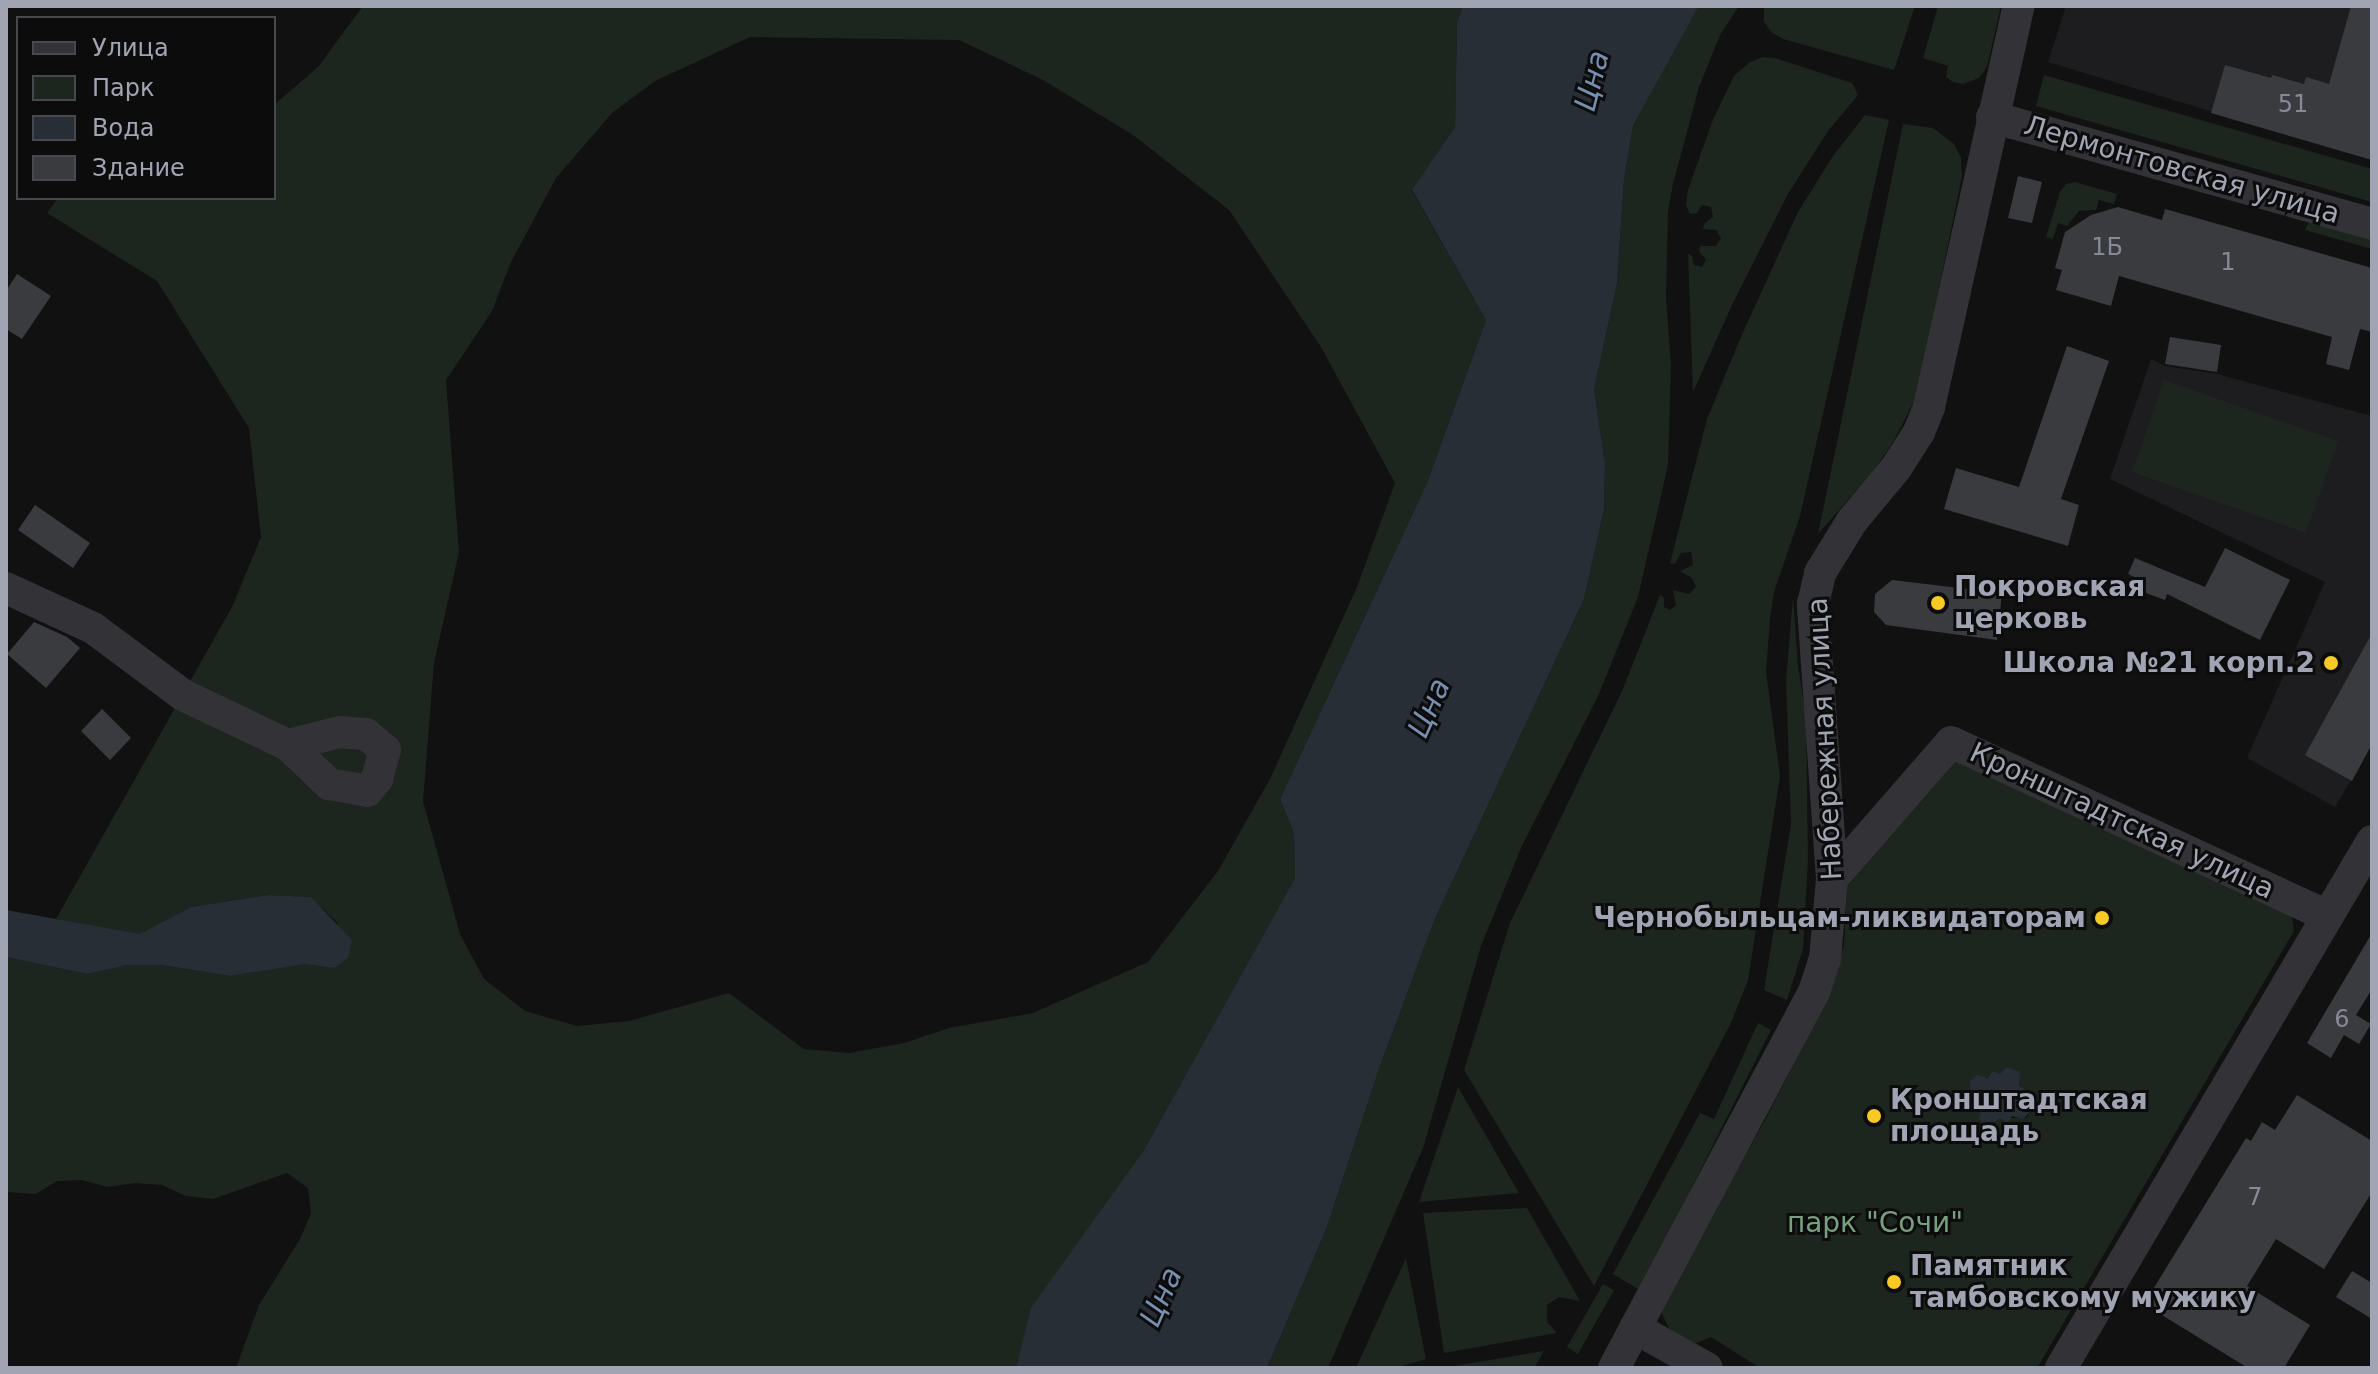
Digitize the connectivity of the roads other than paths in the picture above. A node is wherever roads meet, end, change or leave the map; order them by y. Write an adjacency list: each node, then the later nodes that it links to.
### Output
1 (2019, 6): 2 (street, Набережная улица)
2 (1992, 117): 3 (street, Лермонтовская улица); 7 (street, Набережная улица)
3 (2372, 224)
4 (6, 588): 5 (street)
5 (288, 745)
6 (2372, 843): 8 (street)
7 (1832, 879): 8 (street, Кронштадтская улица); 9 (street, Набережная улица)
8 (2328, 916): 12 (street)
9 (1635, 1328): 10 (street, Набережная улица); 11 (street)
10 (1614, 1368)
11 (1707, 1368)
12 (2061, 1368)

